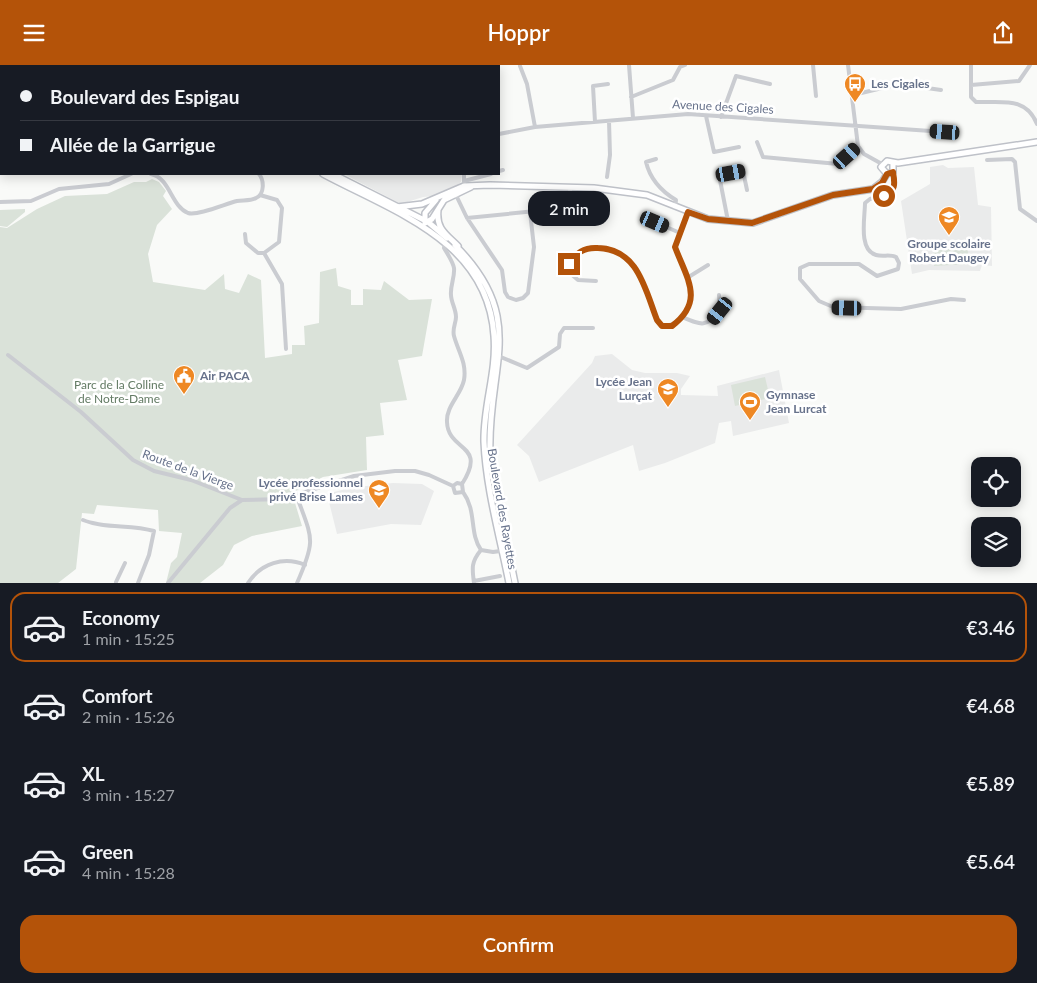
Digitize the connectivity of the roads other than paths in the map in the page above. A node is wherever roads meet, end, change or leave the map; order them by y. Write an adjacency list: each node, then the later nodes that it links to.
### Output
1 (629, 65): 14 (street)
2 (685, 65): 14 (street)
3 (813, 65): 13 (street)
4 (848, 65): 12 (street)
5 (971, 65): 10 (street)
6 (1030, 65): 10 (street)
7 (520, 66): 22 (street)
8 (608, 84): 19 (street)
9 (770, 84): 16 (street)
10 (971, 85): 20 (street)
11 (941, 90): 12 (street)
12 (853, 95): 21 (street)
13 (816, 96)
14 (631, 97): 17 (street)
15 (706, 115): 16 (street, Avenue des Cigales); 17 (street, Avenue des Cigales); 28 (street)
16 (721, 117): 21 (street, Avenue des Cigales)
17 (633, 118): 18 (street, Avenue des Cigales)
18 (609, 121): 19 (street, Avenue des Cigales); 42 (street)
19 (595, 122): 22 (street, Avenue des Cigales)
20 (1037, 124)
21 (857, 126): 23 (street, Avenue des Cigales); 27 (street)
22 (535, 127): 24 (street, Avenue des Cigales)
23 (945, 132)
24 (500, 135)
25 (757, 142): 27 (street)
26 (1037, 142): 31 (street)
27 (858, 146): 32 (street)
28 (739, 147)
29 (656, 159): 51 (street)
30 (987, 160): 57 (street)
31 (893, 163): 32 (street); 33 (street)
32 (882, 164): 34 (street)
33 (893, 172): 34 (street); 69 (street)
34 (887, 174): 56 (street)
35 (129, 175): 49 (street)
36 (154, 175): 47 (street)
37 (259, 175): 47 (street)
38 (325, 175): 59 (street, Boulevard des Rayettes)
39 (335, 175): 50 (street, Boulevard des Rayettes)
40 (464, 175): 43 (street)
41 (488, 175): 43 (street)
42 (607, 177)
43 (464, 186): 44 (street); 46 (street)
44 (570, 189): 51 (street); 53 (street)
45 (747, 190): 56 (street)
46 (454, 192): 48 (street); 52 (street); 55 (street)
47 (260, 195): 63 (street)
48 (440, 197): 50 (street); 59 (street)
49 (0, 202)
50 (397, 207): 59 (street, Boulevard des Rayettes)
51 (675, 207): 54 (street)
52 (438, 209): 59 (street); 65 (street)
53 (530, 212): 55 (street); 55 (street)
54 (688, 212): 56 (street); 60 (street)
55 (467, 218)
56 (728, 221)
57 (1037, 221)
58 (655, 222): 60 (street)
59 (426, 223): 62 (street, Boulevard des Rayettes); 65 (street, Boulevard des Rayettes)
60 (680, 233): 66 (street)
61 (245, 234): 63 (street)
62 (446, 242): 74 (street, Boulevard des Rayettes); 75 (street)
63 (264, 253): 72 (street)
64 (708, 265): 66 (street)
65 (483, 278): 74 (street, Boulevard des Rayettes)
66 (687, 278): 70 (street)
67 (596, 281): 70 (street)
68 (719, 295): 70 (street)
69 (964, 300)
70 (682, 317)
71 (593, 328): 74 (street)
72 (286, 349)
73 (8, 355): 79 (street, Route de la Vierge)
74 (497, 355): 82 (street, Boulevard des Rayettes)
75 (462, 484): 76 (street); 77 (street)
76 (453, 486): 77 (street); 78 (street, Route de la Vierge)
77 (463, 492): 81 (street)
78 (296, 494): 79 (street, Route de la Vierge); 84 (street)
79 (242, 500): 90 (street)
80 (83, 520): 89 (street)
81 (481, 550): 82 (street); 86 (street)
82 (505, 550): 93 (street, Boulevard des Rayettes); 94 (street, Boulevard des Rayettes)
83 (125, 563): 87 (street)
84 (305, 565): 91 (street); 92 (street)
85 (500, 576): 86 (street)
86 (474, 582)
87 (115, 583): 88 (street)
88 (120, 583)
89 (138, 583)
90 (168, 583)
91 (248, 583)
92 (297, 583)
93 (509, 583)
94 (515, 583)

